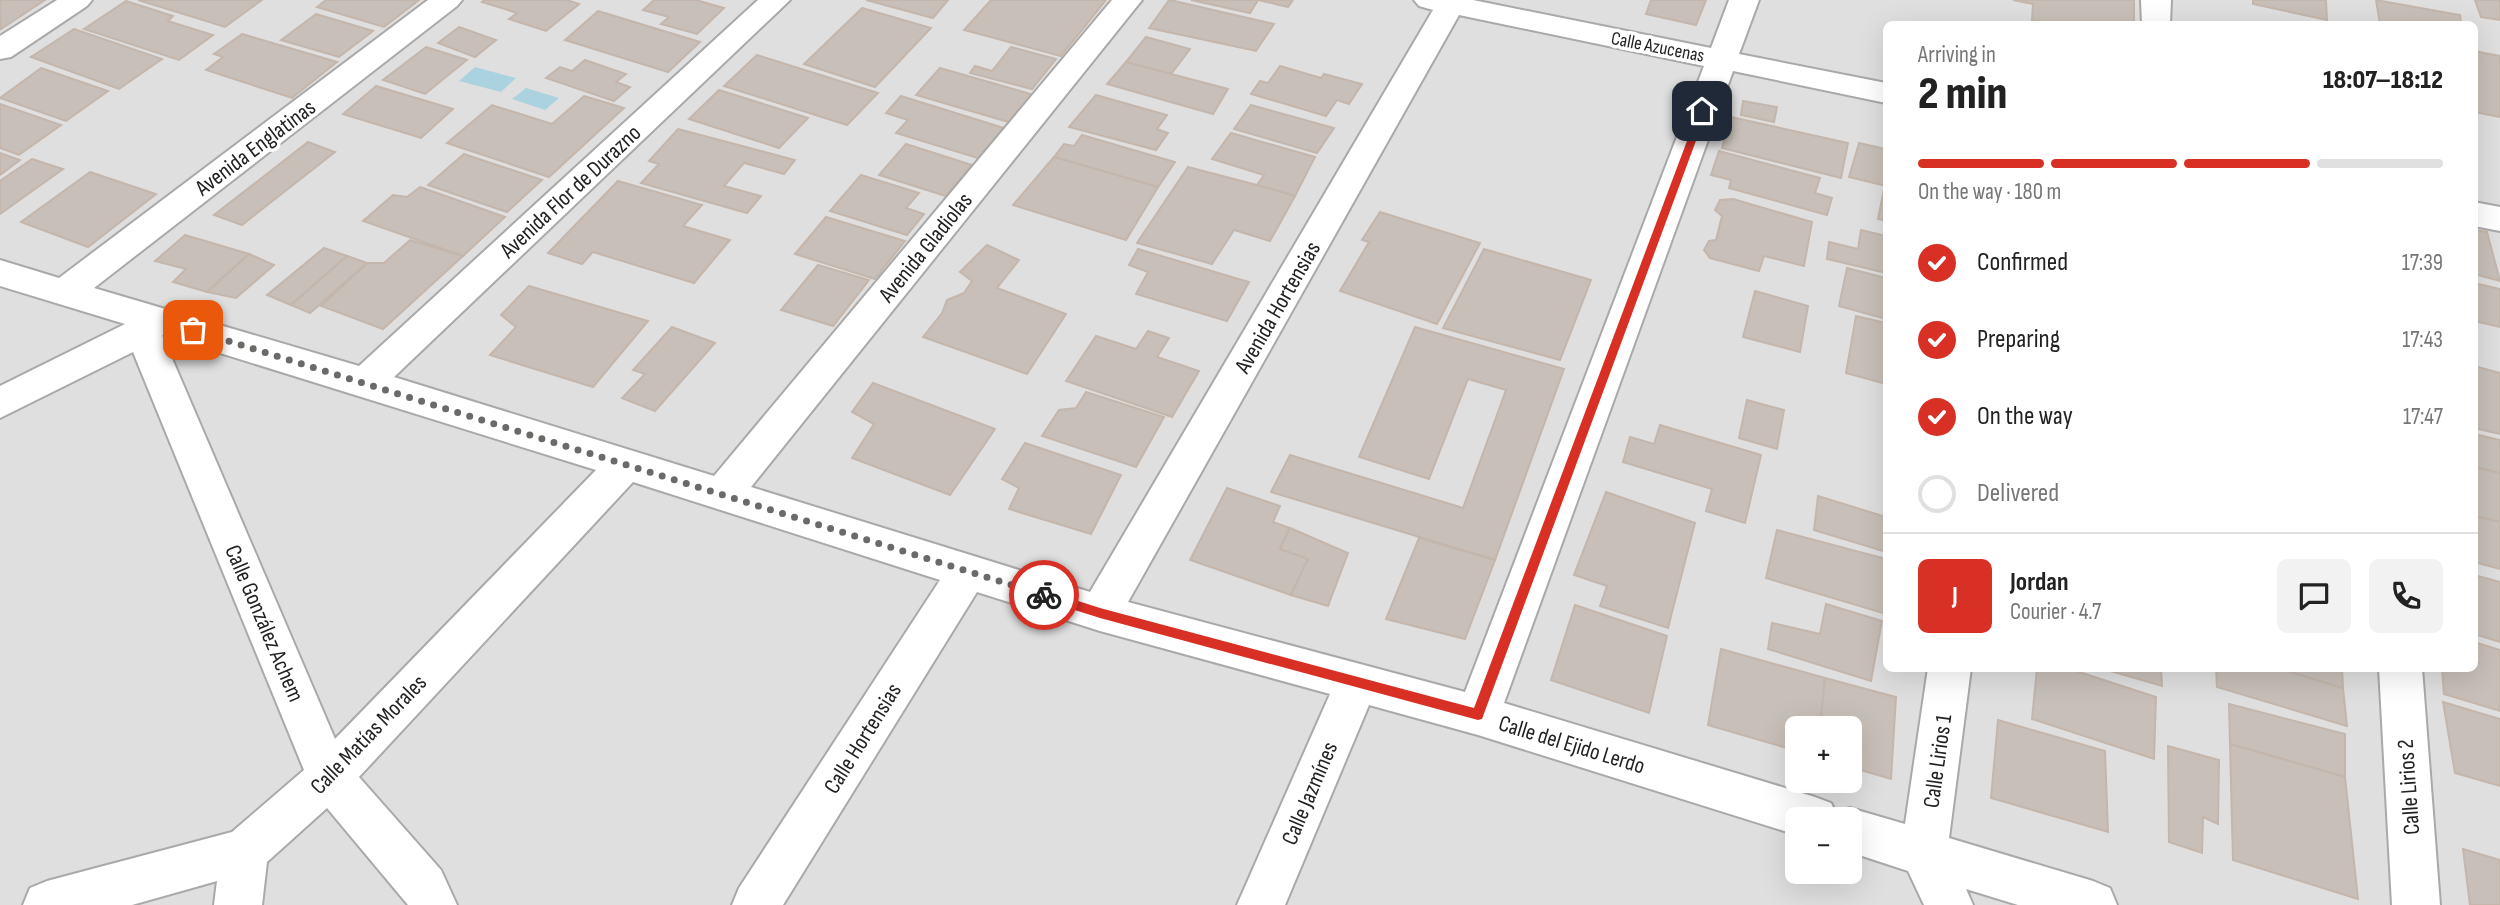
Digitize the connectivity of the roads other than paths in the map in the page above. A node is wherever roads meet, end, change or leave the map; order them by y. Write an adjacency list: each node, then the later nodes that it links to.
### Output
1 (77, 0): 9 (street)
2 (447, 0): 15 (street, Avenida Englatinas)
3 (775, 0): 17 (street, Avenida Flor de Durazno)
4 (1127, 0): 20 (street, Avenida Gladiolas)
5 (1744, 0): 10 (street)
6 (2156, 0): 8 (street)
7 (1444, 1): 10 (street, Calle Azucenas); 22 (street, Avenida Hortensias)
8 (2156, 21)
9 (0, 50)
10 (1722, 59): 11 (street, Calle Azucenas); 26 (street)
11 (1883, 92)
12 (2478, 215): 13 (street)
13 (2500, 219)
14 (5, 280): 15 (street, Calle del Ejido Lerdo)
15 (63, 293): 16 (street, Calle del Ejido Lerdo)
16 (143, 323): 17 (street, Calle del Ejido Lerdo); 18 (street); 27 (street, Calle González Achem)
17 (365, 382): 19 (street, Calle del Ejido Lerdo)
18 (0, 403)
19 (627, 463): 20 (street, Calle del Ejido Lerdo); 27 (street, Calle Matías Morales)
20 (723, 494): 21 (street, Calle del Ejido Lerdo)
21 (968, 571): 22 (street, Calle del Ejido Lerdo); 35 (street, Calle Hortensias)
22 (1100, 613): 25 (street, Calle del Ejido Lerdo)
23 (1949, 672): 31 (street, Calle Lirios 1)
24 (2400, 672): 39 (street, Calle Lirios 2)
25 (1357, 682): 26 (street, Calle del Ejido Lerdo); 36 (street, Calle Jazmínes)
26 (1478, 715): 28 (street, Calle del Ejido Lerdo)
27 (329, 777): 30 (street, Calle Matías Morales); 34 (street, Calle González Achem)
28 (1785, 810)
29 (1862, 834): 31 (street)
30 (245, 851): 32 (street, Calle Matías Morales); 33 (street)
31 (1924, 853): 37 (street); 38 (street)
32 (47, 905)
33 (238, 905)
34 (433, 905)
35 (756, 905)
36 (1261, 905)
37 (1949, 905)
38 (2093, 905)
39 (2416, 905)

